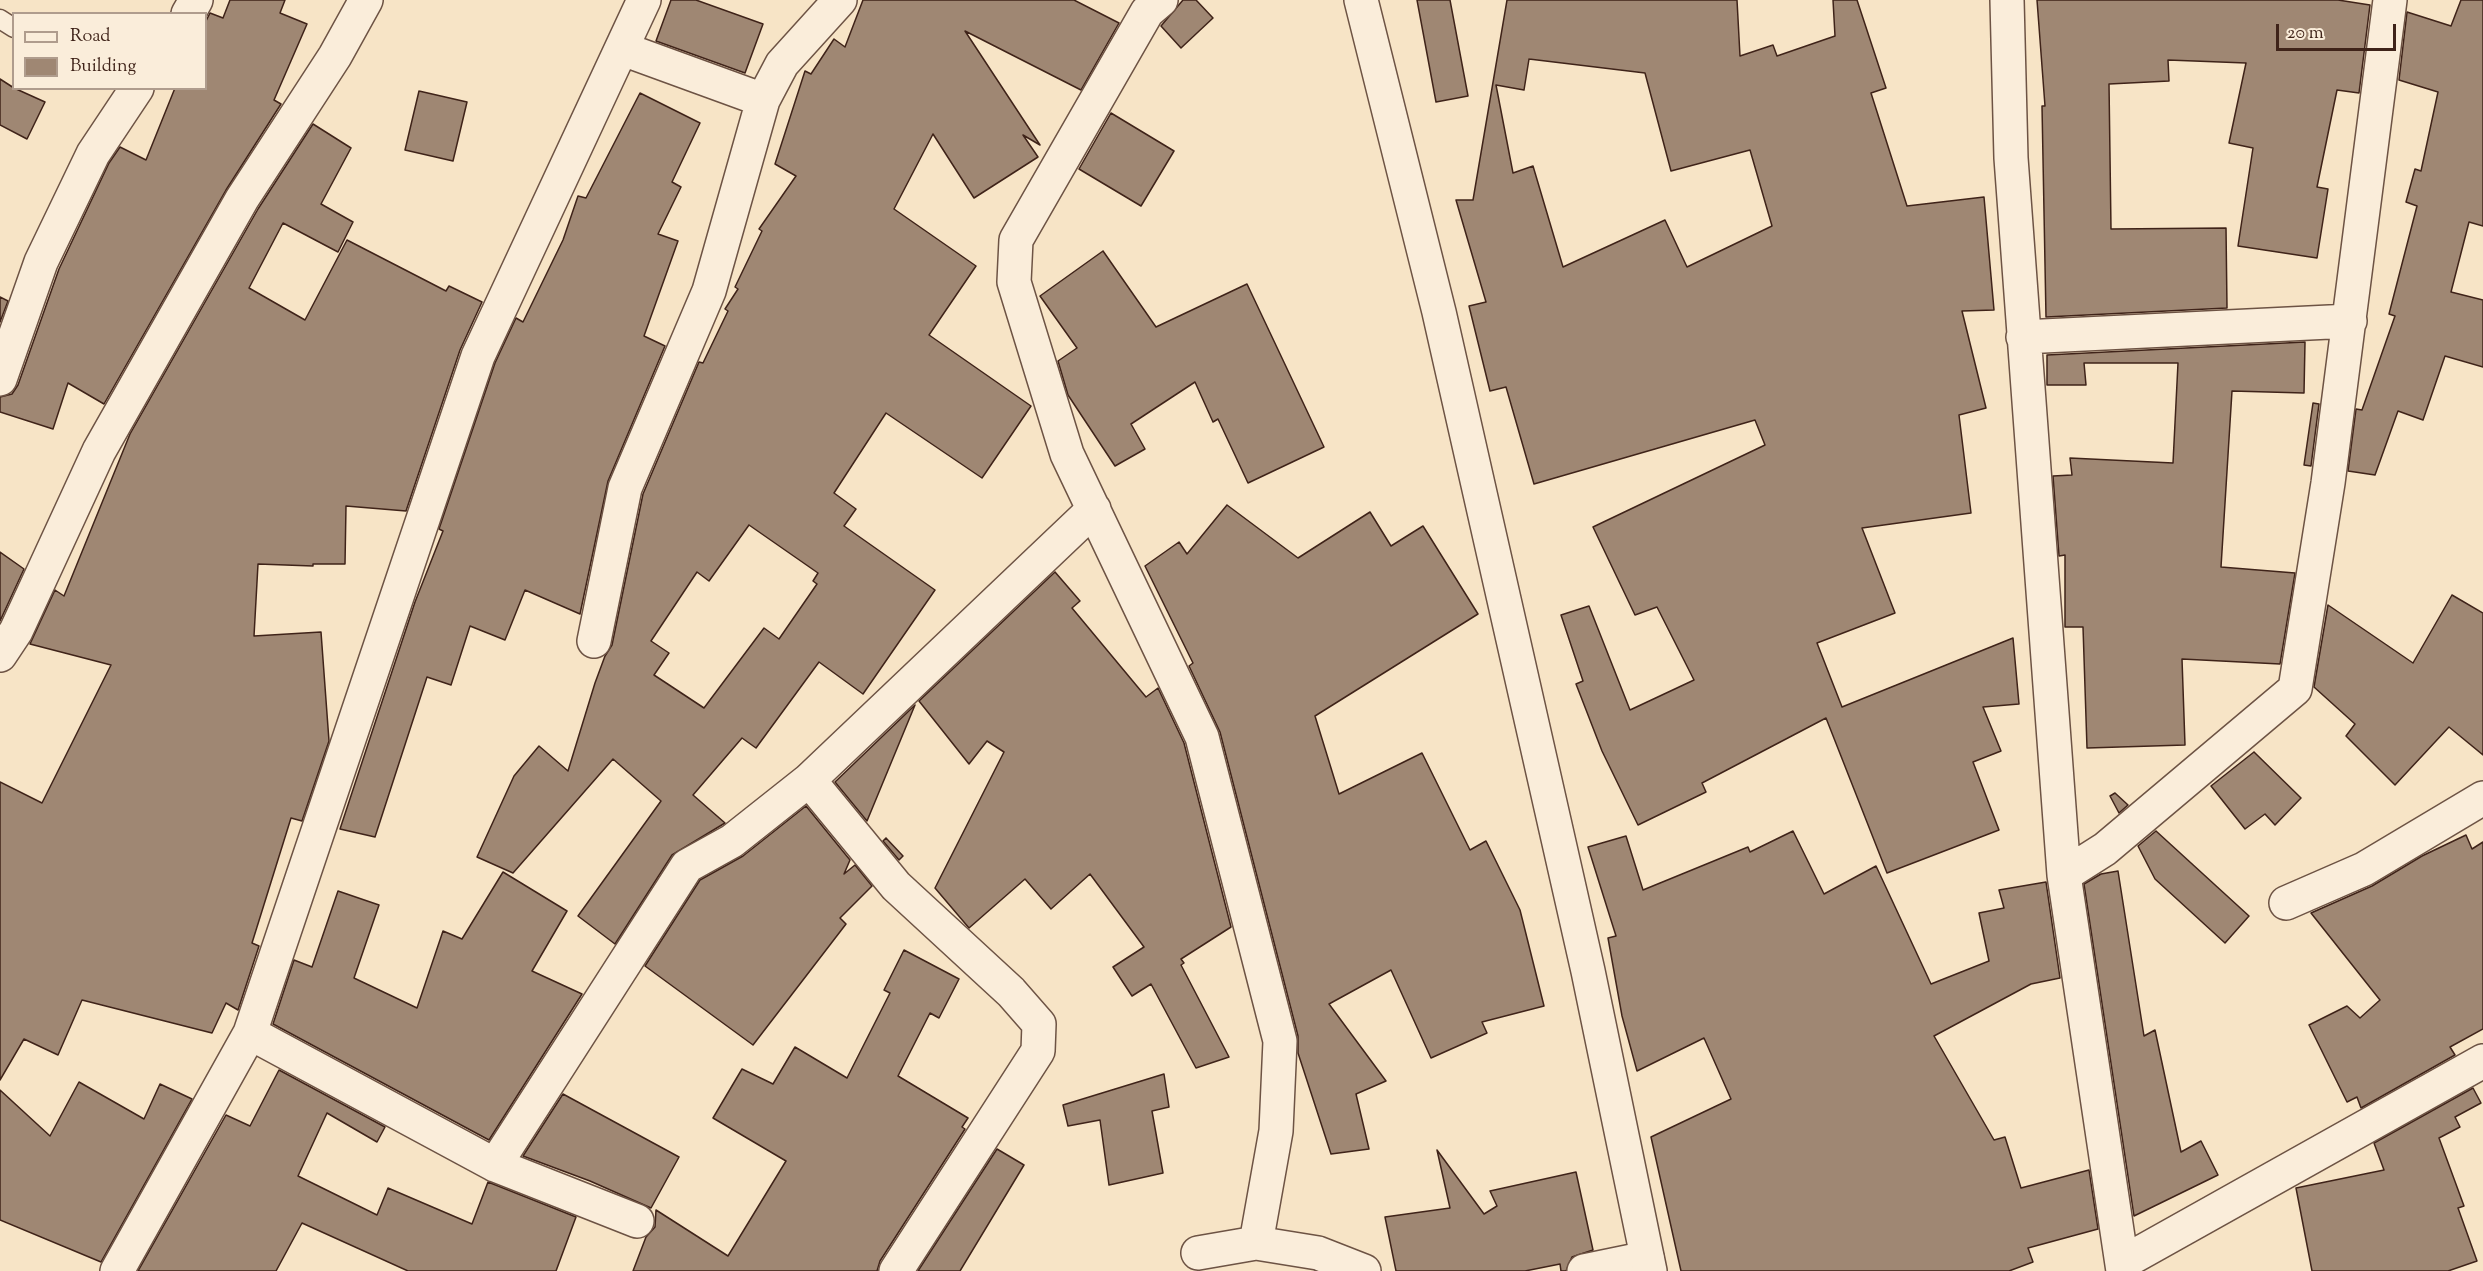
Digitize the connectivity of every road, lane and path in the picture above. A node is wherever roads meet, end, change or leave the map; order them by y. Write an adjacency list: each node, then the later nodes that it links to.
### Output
1 (366, 0): 16 (street)
2 (644, 0): 8 (street)
3 (840, 0): 10 (street)
4 (1161, 0): 14 (street)
5 (1360, 0): 27 (street)
6 (2007, 0): 12 (street)
7 (2390, 0): 11 (street)
8 (623, 49): 10 (street); 21 (street)
9 (126, 92): 13 (street)
10 (763, 100): 15 (street)
11 (2350, 321): 12 (street); 19 (street)
12 (2024, 337): 19 (street)
13 (0, 379)
14 (1094, 509): 17 (street); 25 (street)
15 (594, 641)
16 (0, 655)
17 (809, 780): 23 (street); 30 (street)
18 (2483, 798): 20 (street)
19 (2064, 875): 28 (street)
20 (2286, 903)
21 (250, 1033): 23 (street); 29 (street)
22 (2483, 1061): 28 (street)
23 (495, 1165): 24 (street)
24 (637, 1221)
25 (1257, 1243): 26 (street); 31 (street)
26 (1198, 1253)
27 (1648, 1265): 32 (street)
28 (2122, 1267)
29 (117, 1271)
30 (896, 1271)
31 (1364, 1271)
32 (1584, 1271)

